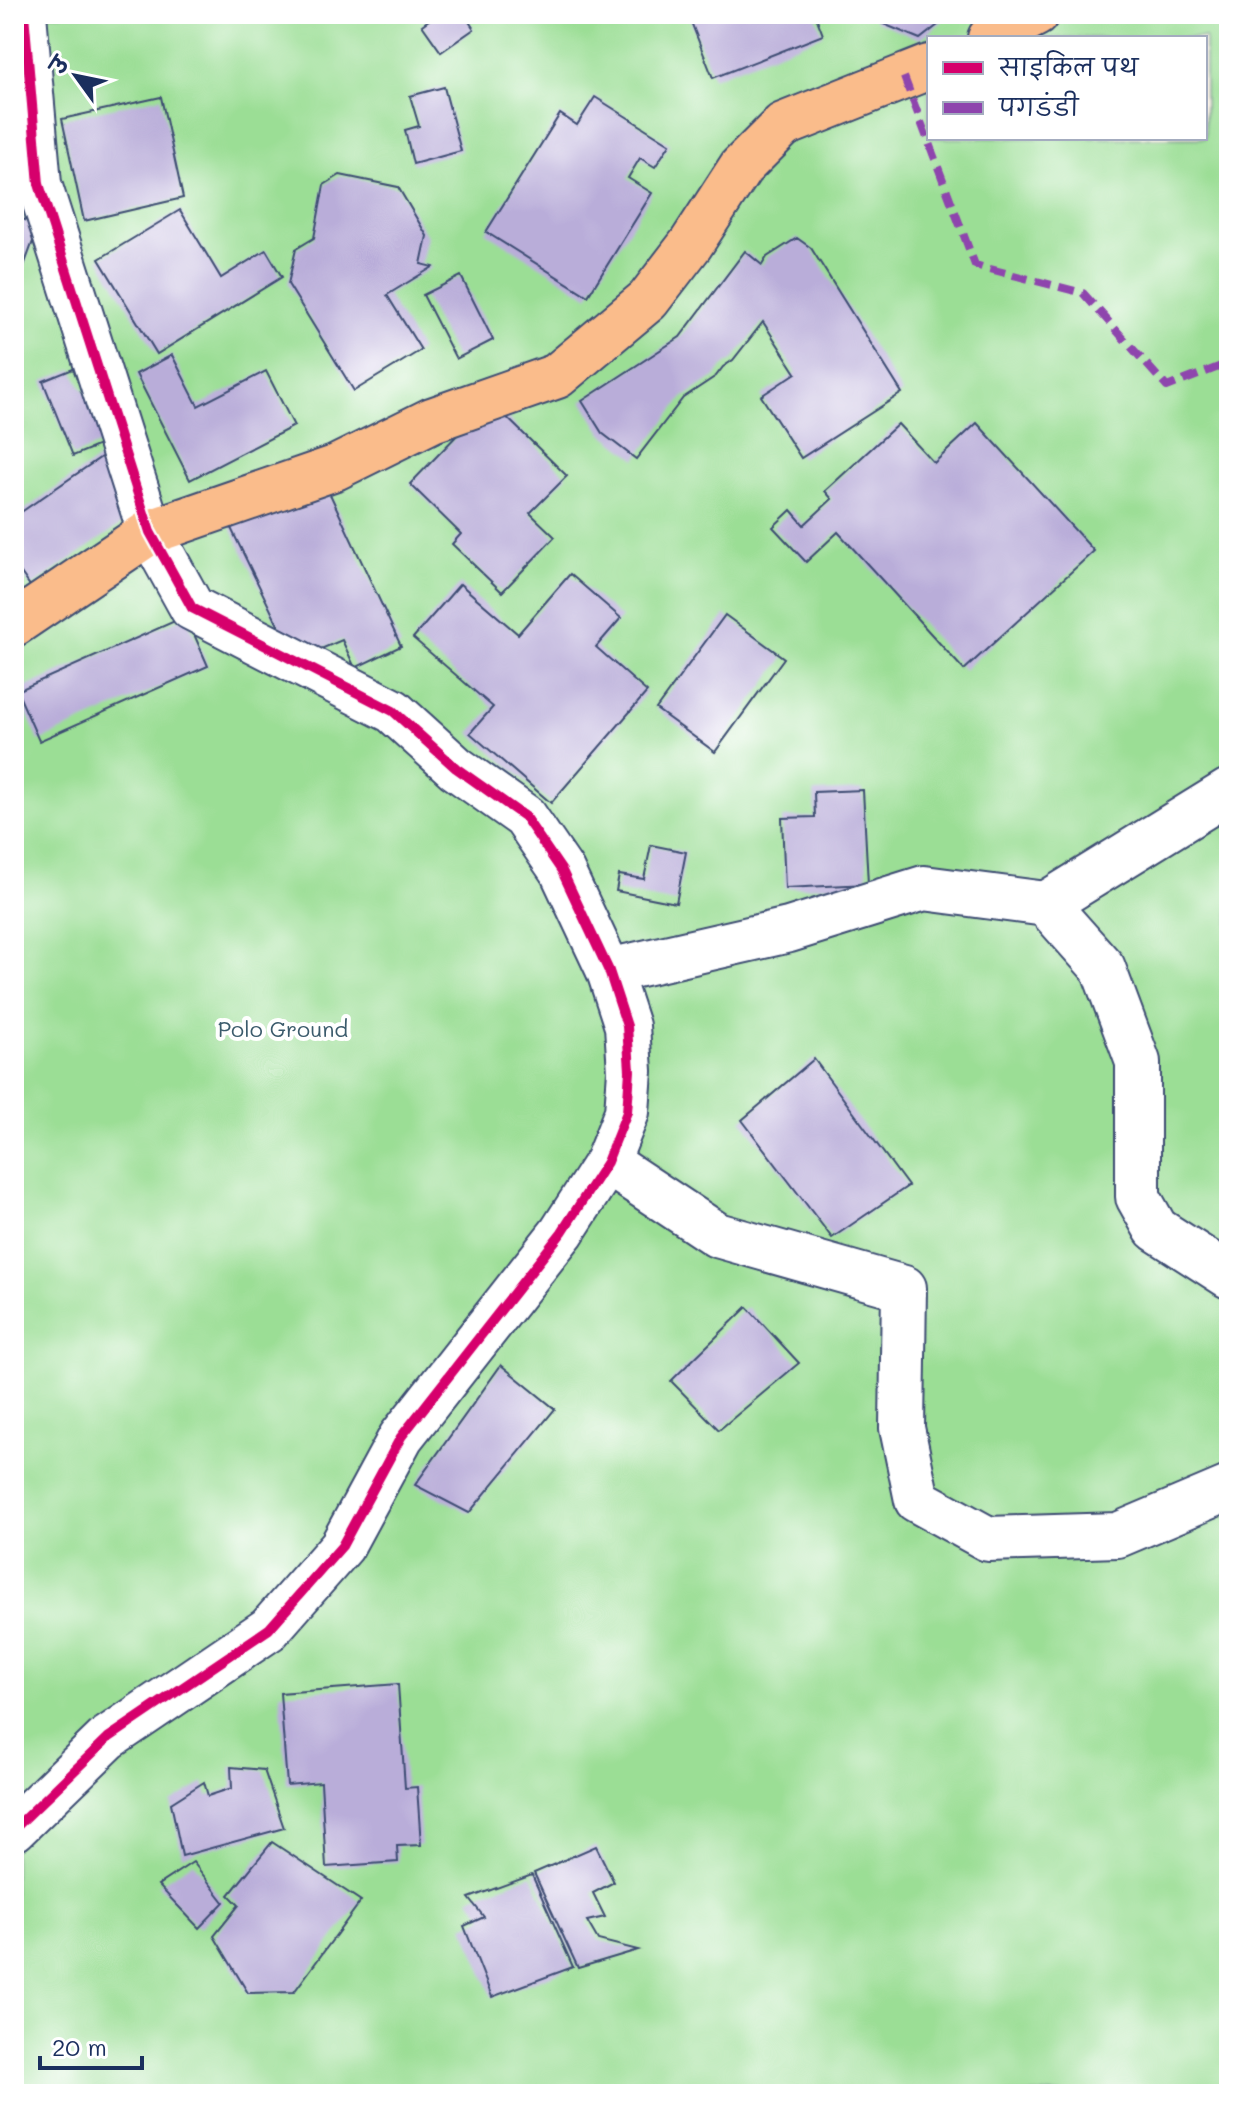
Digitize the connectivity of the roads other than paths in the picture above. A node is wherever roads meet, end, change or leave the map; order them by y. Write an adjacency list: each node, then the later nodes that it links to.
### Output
1 (24, 14): 5 (street)
2 (1036, 14): 3 (main road)
3 (994, 36)
4 (927, 68): 5 (main road)
5 (150, 532): 6 (main road); 9 (street)
6 (14, 624)
7 (1229, 791): 8 (street)
8 (1046, 904): 9 (street); 11 (street)
9 (609, 971): 10 (street)
10 (607, 1162): 12 (street); 13 (street)
11 (1229, 1276)
12 (1229, 1488)
13 (116, 1733): 14 (street); 15 (street)
14 (14, 1797)
15 (14, 1829)

